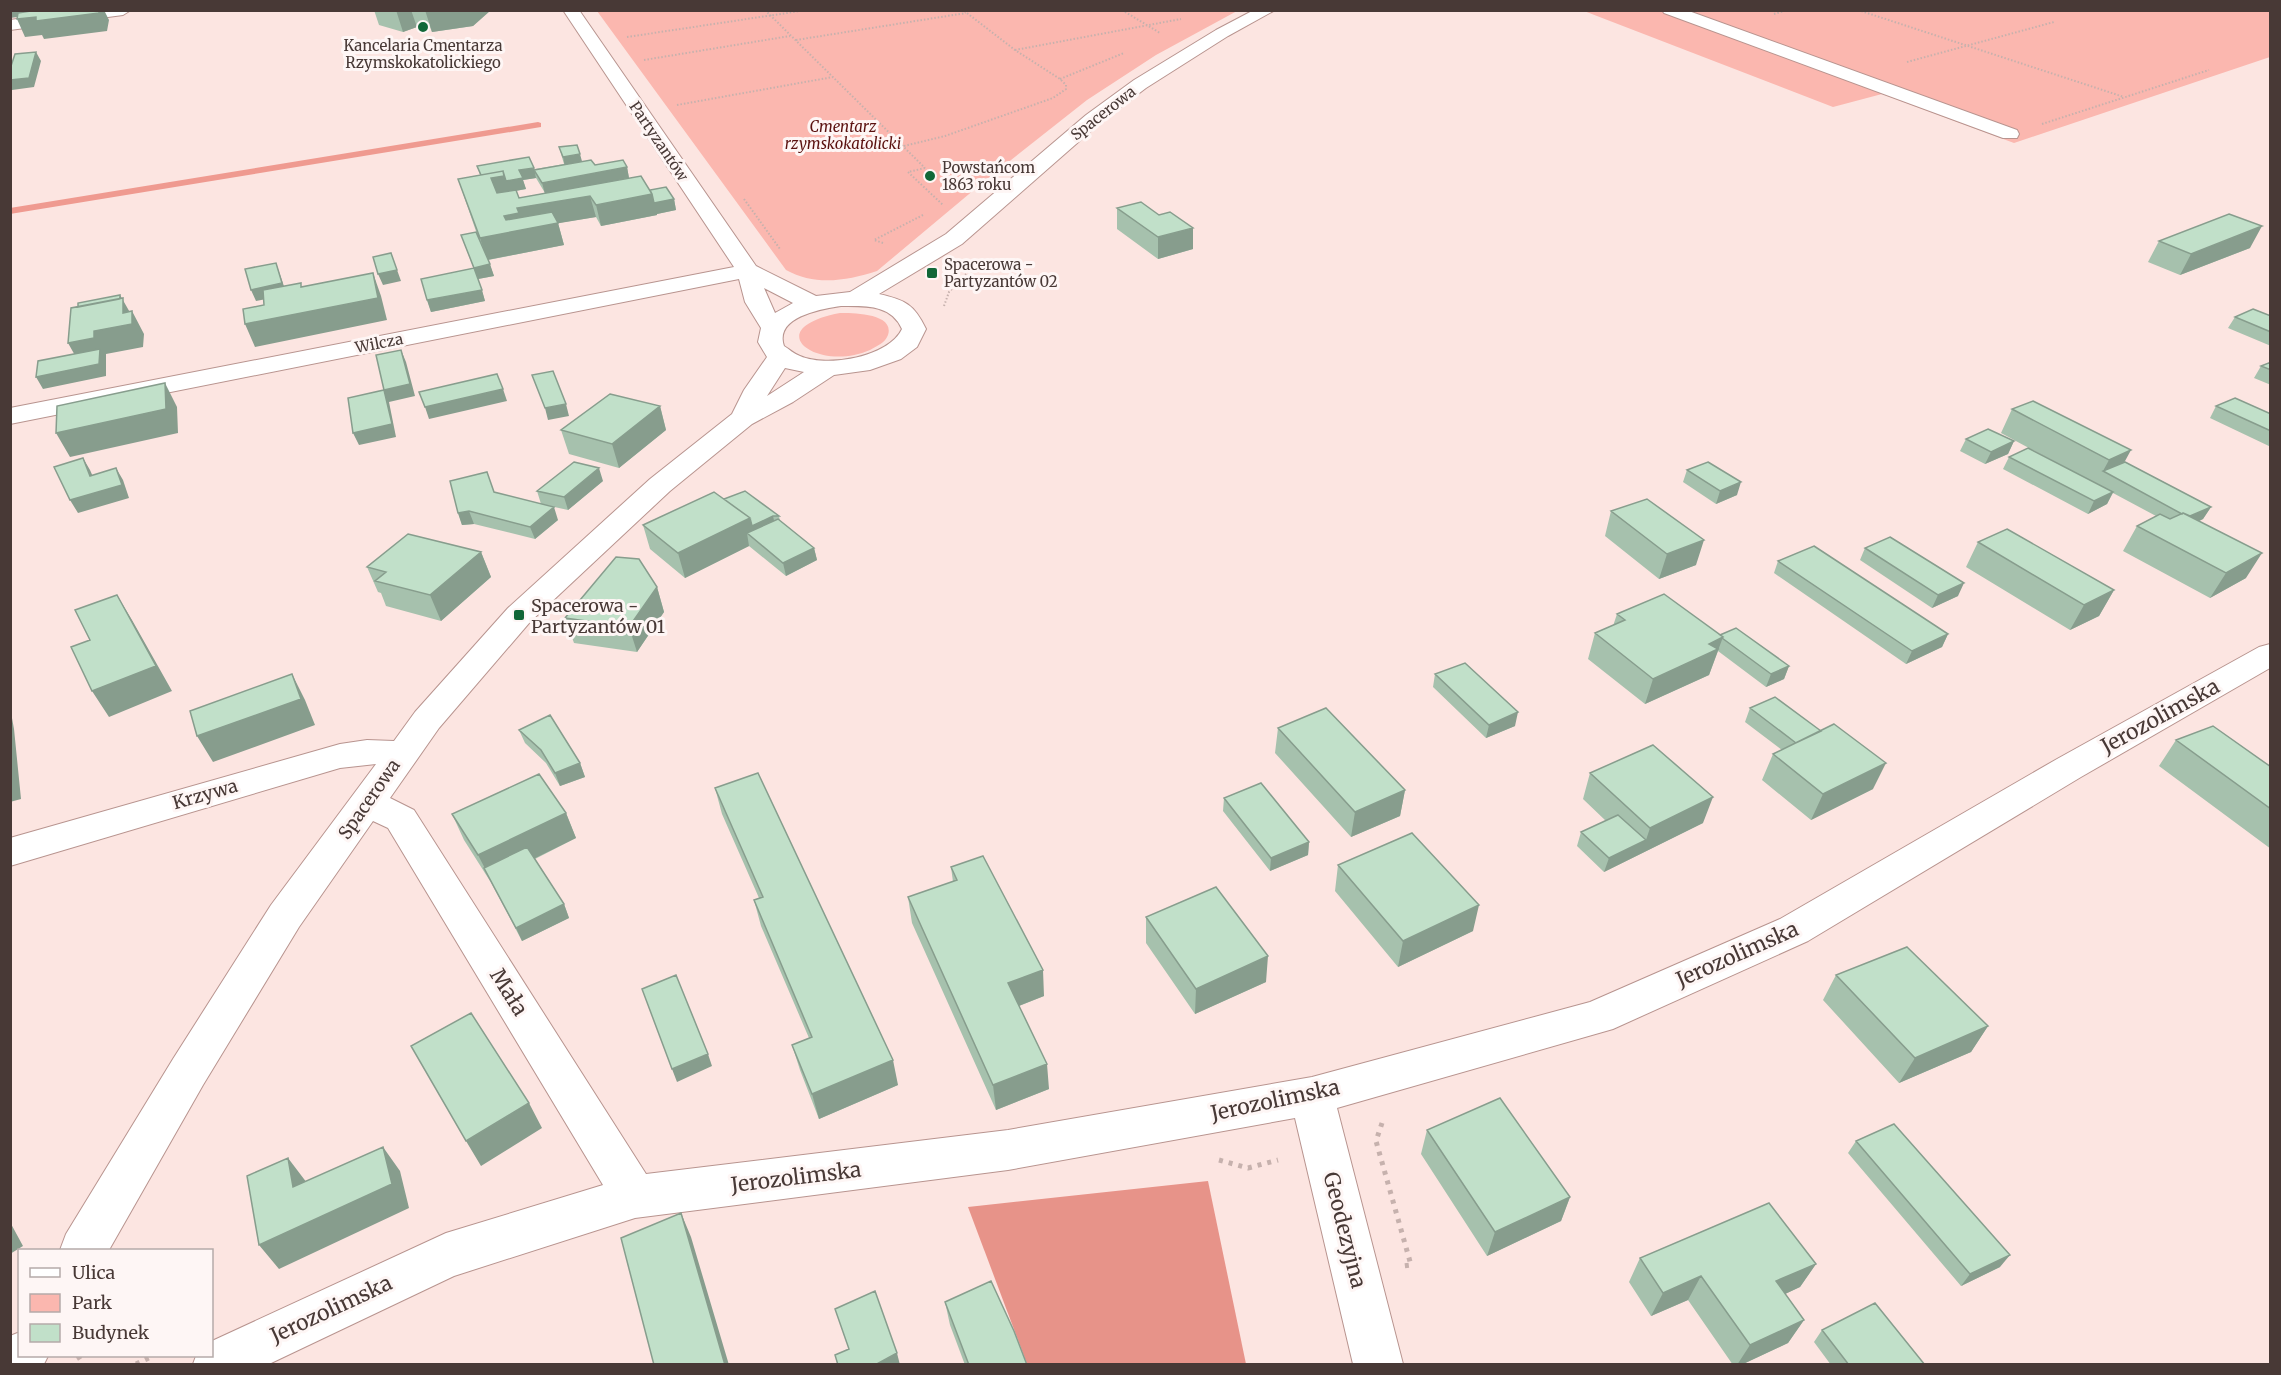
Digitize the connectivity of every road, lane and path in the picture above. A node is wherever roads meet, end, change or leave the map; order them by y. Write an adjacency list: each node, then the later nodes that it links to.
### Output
1 (123, 10): 14 (street)
2 (571, 10): 42 (street, Partyzantów)
3 (765, 10): 11 (path)
4 (807, 10): 11 (path)
5 (963, 10): 10 (path)
6 (1122, 10): 15 (path)
7 (1267, 10): 39 (street, Spacerowa)
8 (1670, 10): 30 (street)
9 (1858, 10): 22 (path)
10 (967, 13): 20 (path); 23 (path)
11 (770, 16): 17 (path); 18 (path)
12 (1185, 17): 15 (path)
13 (2054, 22): 22 (path)
14 (10, 25)
15 (1148, 25): 19 (path); 23 (path)
16 (621, 28): 18 (path)
17 (791, 36): 20 (path); 26 (path)
18 (627, 37): 21 (path)
19 (1160, 38)
20 (795, 40): 29 (path)
21 (633, 45)
22 (1964, 46): 30 (path); 32 (path)
23 (1015, 50): 31 (path)
24 (639, 52): 26 (path)
25 (1127, 52): 31 (path)
26 (644, 60): 27 (path)
27 (651, 69)
28 (2209, 70): 32 (path)
29 (833, 77): 33 (path); 35 (path)
30 (1854, 77): 34 (street)
31 (1060, 79): 35 (path)
32 (2124, 97): 34 (path)
33 (677, 105)
34 (2010, 134)
35 (904, 146): 37 (path)
36 (739, 191): 41 (path)
37 (938, 207)
38 (929, 212): 40 (path)
39 (954, 239): 43 (street, Spacerowa); 44 (street, Spacerowa)
40 (884, 243)
41 (785, 255)
42 (748, 271): 45 (street, Partyzantów); 46 (street, Partyzantów); 49 (street, Wilcza)
43 (907, 295): 44 (street); 48 (street)
44 (855, 299): 45 (street)
45 (814, 304): 46 (street)
46 (773, 328): 47 (street, Partyzantów)
47 (780, 356): 48 (street); 50 (street, Spacerowa)
48 (826, 369): 50 (street, Spacerowa)
49 (10, 416)
50 (743, 418): 52 (street, Spacerowa)
51 (2271, 654): 55 (street, Jerozolimska)
52 (402, 753): 53 (street, Spacerowa); 54 (street, Krzywa)
53 (367, 802): 58 (street, Mała); 59 (street, Spacerowa)
54 (10, 852)
55 (1312, 1096): 56 (street, Geodezyjna); 58 (street, Jerozolimska)
56 (1325, 1146): 57 (path); 63 (street, Geodezyjna)
57 (1214, 1161)
58 (635, 1197): 62 (street, Jerozolimska)
59 (84, 1249)
60 (151, 1357): 61 (path)
61 (136, 1365)
62 (218, 1365)
63 (1378, 1365)

